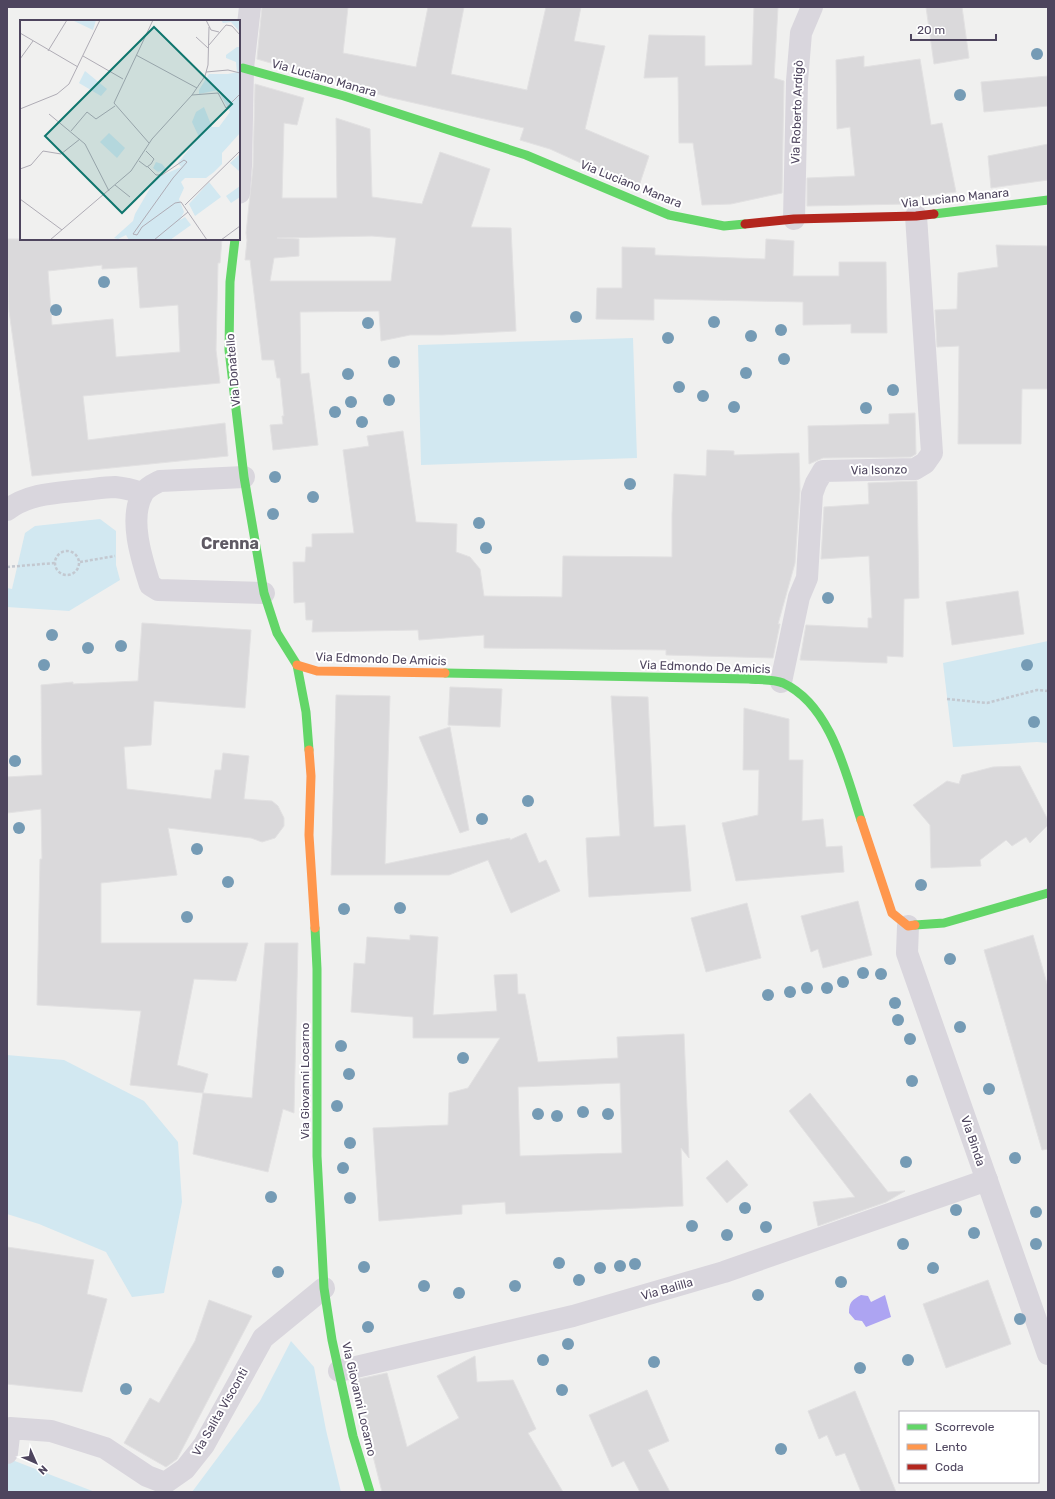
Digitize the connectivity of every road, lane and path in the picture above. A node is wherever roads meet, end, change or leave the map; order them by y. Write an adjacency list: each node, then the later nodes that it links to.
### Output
1 (250, 7): 3 (street)
2 (812, 7): 7 (street, Via Roberto Ardigò)
3 (243, 68): 4 (street); 7 (street, Via Luciano Manara)
4 (240, 143)
5 (1048, 200): 6 (street, Via Luciano Manara)
6 (916, 216): 7 (street, Via Luciano Manara); 18 (street, Via Isonzo)
7 (794, 219)
8 (235, 240): 9 (street, Via Donatello)
9 (244, 477): 10 (street); 16 (street, Via Donatello)
10 (142, 494): 11 (street); 12 (street)
11 (7, 510)
12 (141, 552): 13 (path); 16 (street)
13 (80, 562): 14 (path); 14 (path)
14 (55, 563): 15 (path)
15 (7, 567)
16 (264, 593): 17 (street, Via Donatello)
17 (297, 665): 18 (street, Via Edmondo De Amicis); 24 (street, Via Giovanni Locarno)
18 (781, 682): 22 (street, Via Edmondo De Amicis)
19 (1048, 691): 20 (path)
20 (947, 699)
21 (1048, 893): 22 (street)
22 (908, 926): 23 (street, Via Binda)
23 (987, 1180): 25 (street, Via Binda); 26 (street, Via Balilla)
24 (324, 1288): 26 (street, Via Giovanni Locarno); 27 (street, Via Salita Visconti)
25 (1048, 1354)
26 (339, 1371): 28 (street, Via Giovanni Locarno)
27 (7, 1453)
28 (370, 1492)

